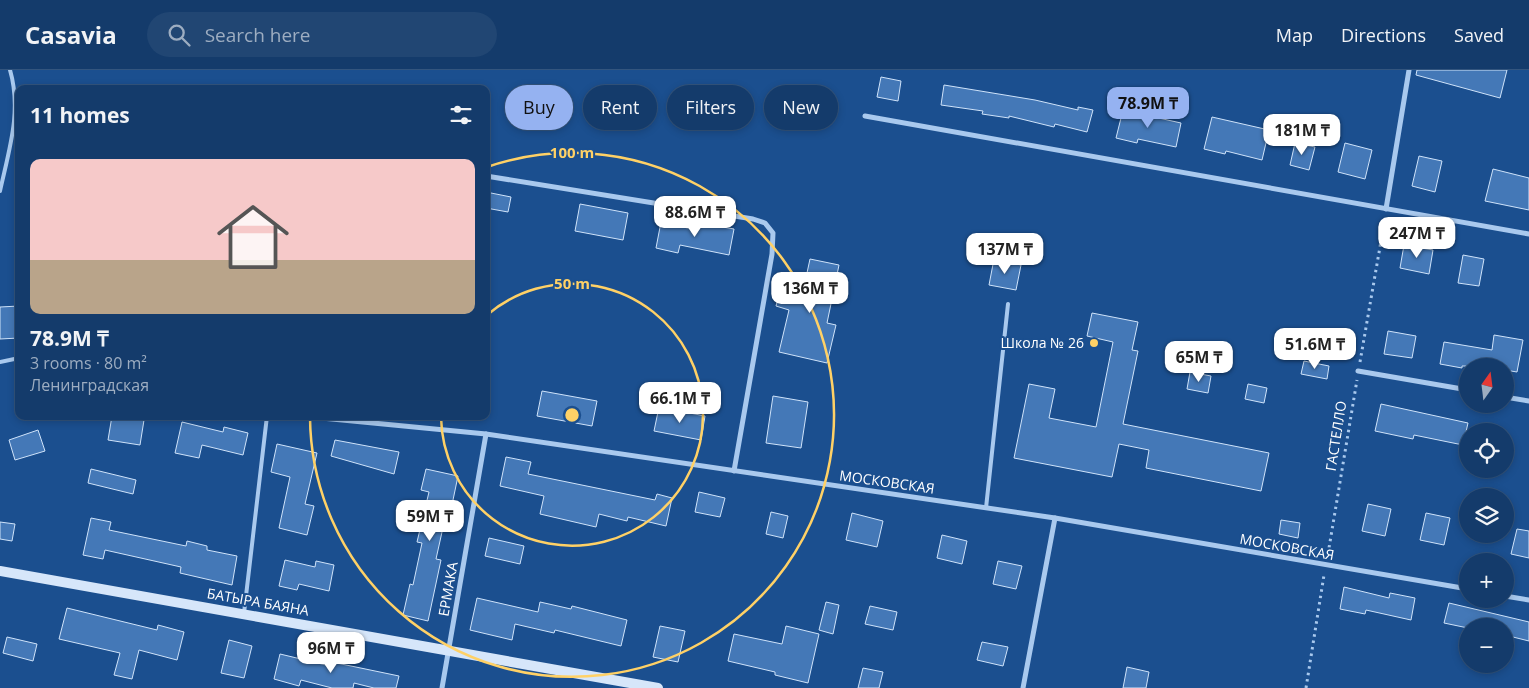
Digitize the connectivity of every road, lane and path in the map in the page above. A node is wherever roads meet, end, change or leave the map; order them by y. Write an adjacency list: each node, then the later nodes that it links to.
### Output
1 (10, 70): 3 (lane)
2 (1409, 70): 8 (street)
3 (15, 92)
4 (15, 116): 7 (lane)
5 (865, 116): 8 (street)
6 (490, 177): 20 (street)
7 (0, 191)
8 (1386, 209): 9 (street); 13 (path, ГАСТЕЛЛО)
9 (1529, 234)
10 (1008, 304): 21 (lane)
11 (15, 359): 12 (lane)
12 (0, 362)
13 (1358, 371): 14 (street); 23 (path, ГАСТЕЛЛО)
14 (1459, 388)
15 (1514, 398): 16 (street)
16 (1529, 401)
17 (267, 420): 28 (lane)
18 (359, 420): 19 (street, МОСКОВСКАЯ)
19 (486, 434): 20 (street, МОСКОВСКАЯ); 29 (street, ЕРМАКА)
20 (734, 471): 21 (street, МОСКОВСКАЯ)
21 (986, 508): 22 (street, МОСКОВСКАЯ)
22 (1055, 518): 23 (street, МОСКОВСКАЯ); 32 (street)
23 (1326, 565): 25 (street, МОСКОВСКАЯ); 33 (path, ГАСТЕЛЛО)
24 (0, 571): 28 (street, БАТЫРА БАЯНА)
25 (1459, 587)
26 (1514, 598): 27 (street)
27 (1529, 600)
28 (244, 614): 29 (street, БАТЫРА БАЯНА)
29 (449, 651): 30 (street, ЕРМАКА); 31 (street, БАТЫРА БАЯНА)
30 (442, 688)
31 (658, 688)
32 (1023, 688)
33 (1306, 688)

